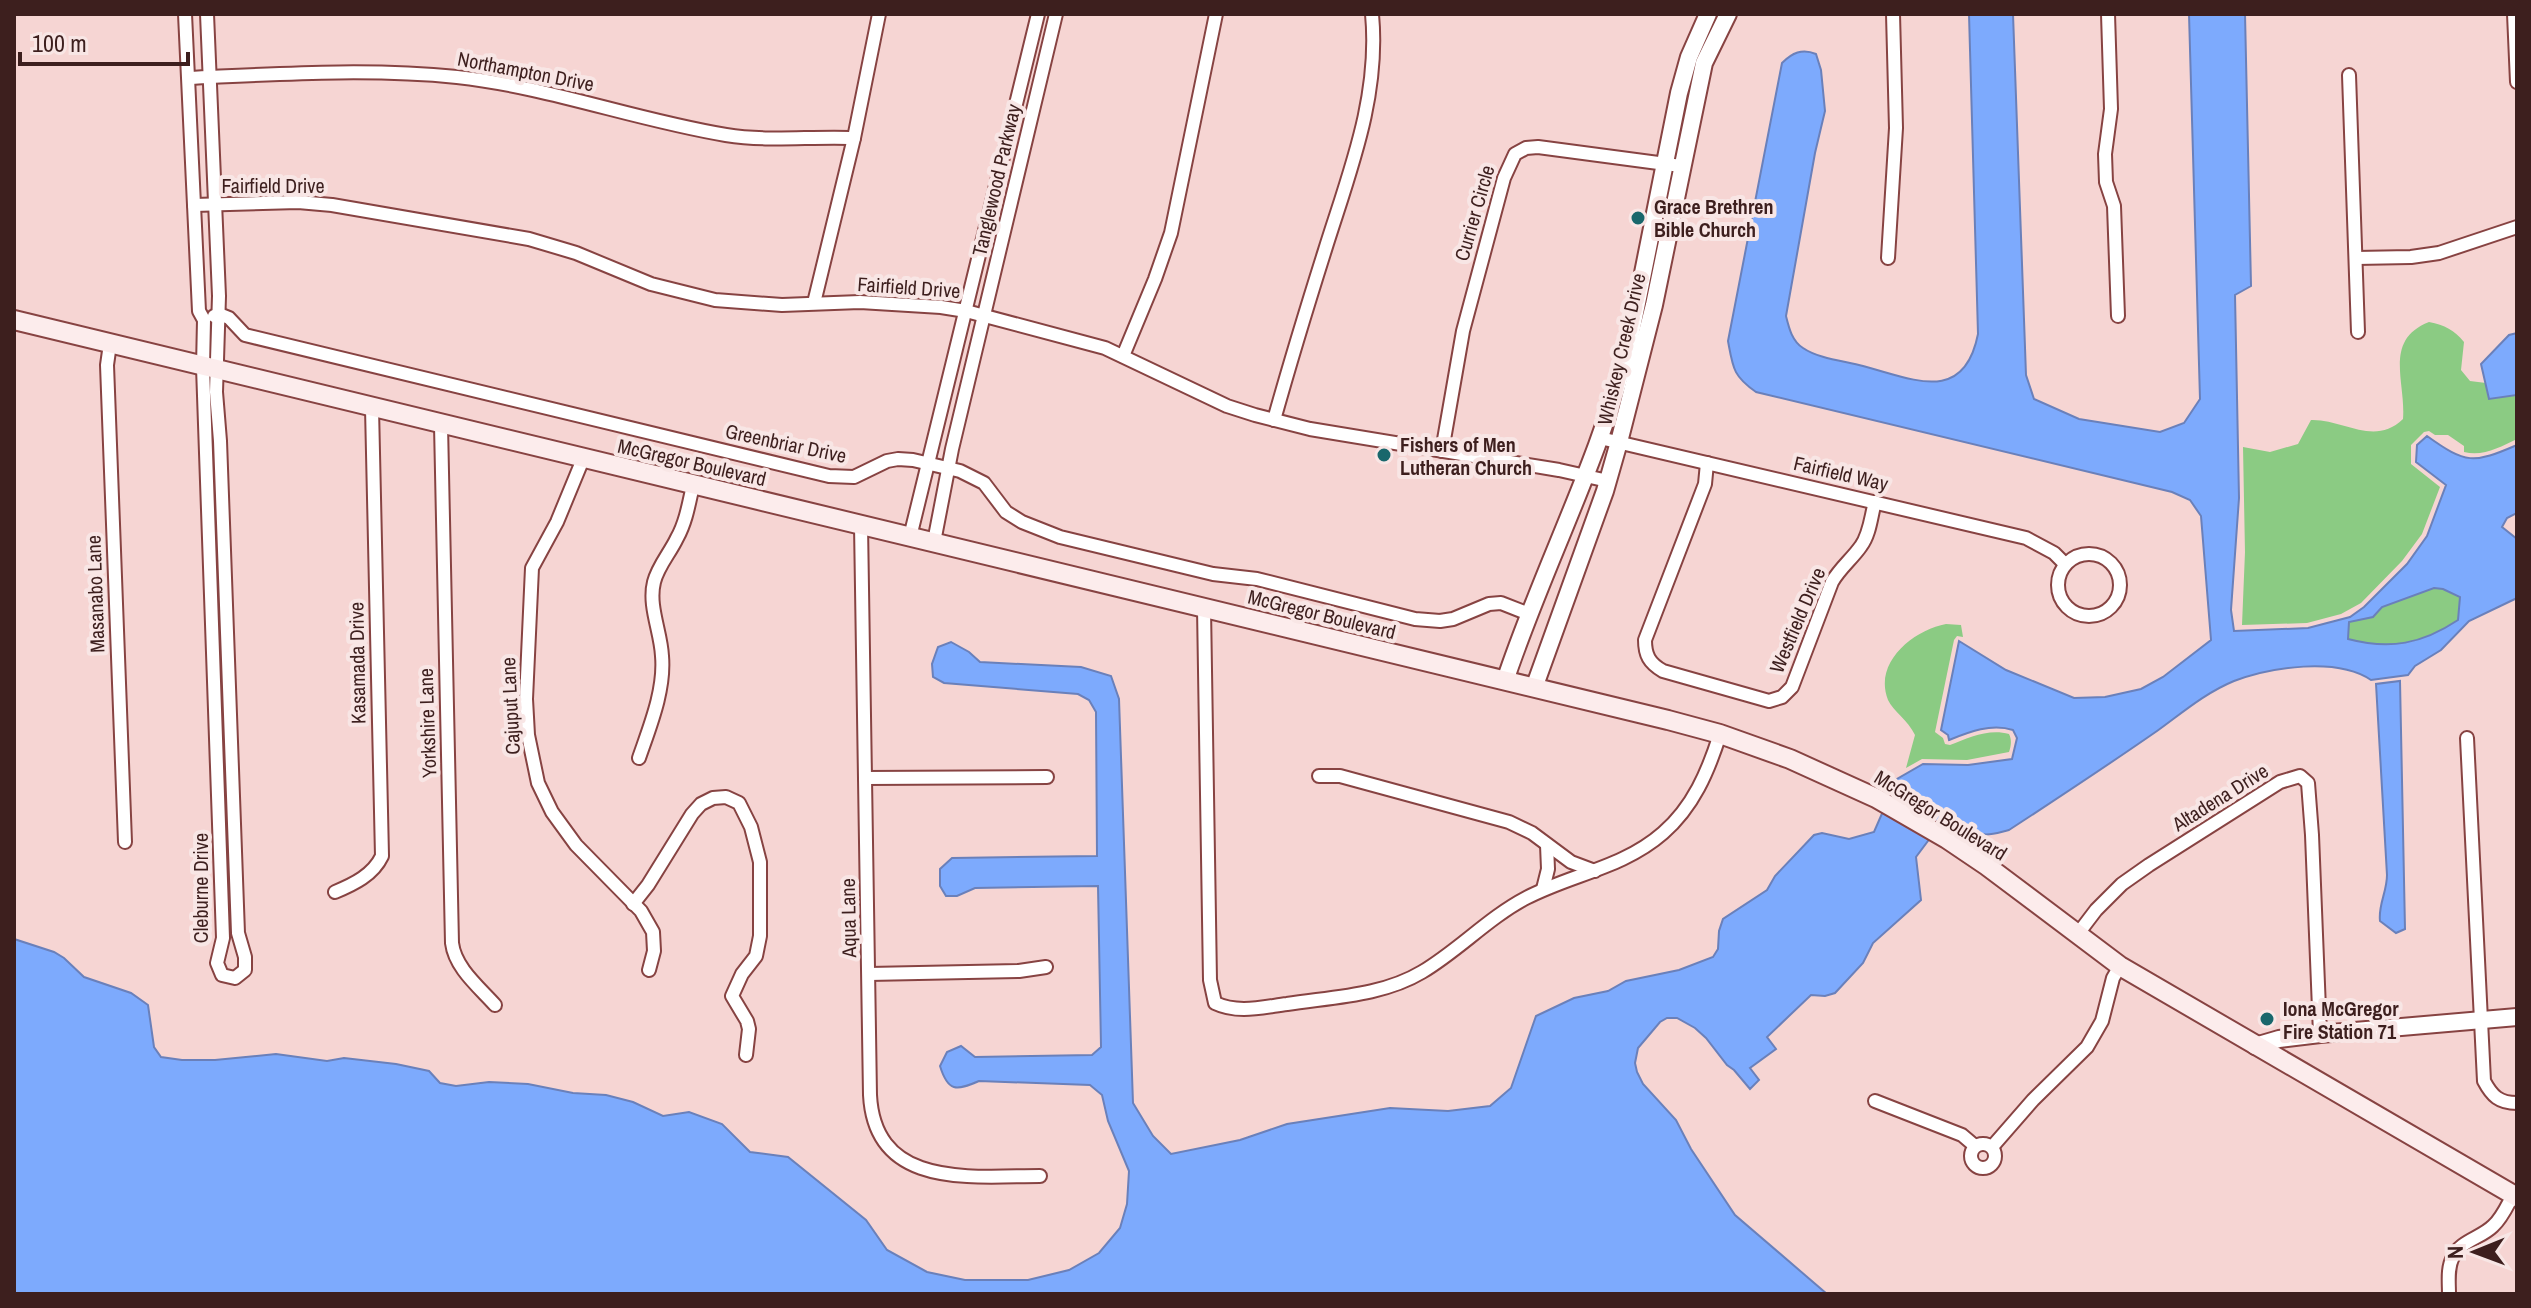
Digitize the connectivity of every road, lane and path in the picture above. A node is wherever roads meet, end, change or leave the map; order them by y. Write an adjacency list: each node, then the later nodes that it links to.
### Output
1 (185, 14): 16 (street)
2 (207, 14): 15 (street)
3 (879, 14): 18 (street)
4 (1038, 14): 26 (street, Tanglewood Parkway)
5 (1056, 14): 28 (street, Tanglewood Parkway)
6 (1216, 14): 34 (street)
7 (1372, 14): 37 (street)
8 (1708, 14): 19 (street, Whiskey Creek Drive)
9 (1728, 14): 19 (street, Whiskey Creek Drive)
10 (1893, 14): 23 (street)
11 (2108, 14): 29 (street)
12 (2514, 14): 13 (street)
13 (2517, 58): 17 (street)
14 (2349, 75): 24 (street)
15 (210, 77): 16 (street, Northampton Drive); 18 (street, Northampton Drive); 20 (street)
16 (189, 78): 21 (street)
17 (2517, 82)
18 (854, 138): 25 (street)
19 (1673, 165): 39 (street, Whiskey Creek Drive); 40 (street, Whiskey Creek Drive); 41 (street, Currier Circle)
20 (215, 204): 21 (street, Fairfield Drive); 25 (street, Fairfield Drive); 27 (street)
21 (194, 205): 31 (street)
22 (2517, 227): 24 (street)
23 (1888, 258)
24 (2356, 258): 32 (street)
25 (814, 303): 26 (street, Fairfield Drive)
26 (966, 311): 28 (street, Fairfield Drive); 44 (street, Tanglewood Parkway)
27 (219, 314): 31 (street); 35 (street); 44 (street, Greenbriar Drive)
28 (984, 316): 34 (street, Fairfield Drive); 45 (street, Tanglewood Parkway)
29 (2118, 316)
30 (14, 320): 33 (main road, McGregor Boulevard)
31 (204, 320): 35 (street)
32 (2358, 332)
33 (110, 344): 35 (main road, McGregor Boulevard); 66 (street, Masanabo Lane)
34 (1123, 356): 37 (street, Fairfield Drive)
35 (210, 369): 36 (main road, McGregor Boulevard); 57 (street, Cleburne Drive); 58 (street, Cleburne Drive)
36 (372, 408): 38 (main road, McGregor Boulevard); 70 (street, Kasamada Drive)
37 (1274, 420): 41 (street, Fairfield Drive)
38 (441, 425): 42 (main road, McGregor Boulevard); 77 (street, Yorkshire Lane)
39 (1600, 438): 40 (street, Fairfield Way); 46 (street, Whiskey Creek Drive)
40 (1619, 442): 43 (street, Fairfield Way); 47 (street, Whiskey Creek Drive)
41 (1442, 451): 46 (street, Fairfield Drive)
42 (583, 459): 48 (main road, McGregor Boulevard); 71 (street, Cajuput Lane)
43 (1707, 463): 49 (street, Fairfield Way); 49 (street, Westfield Drive)
44 (929, 465): 45 (street, Greenbriar Drive); 51 (street, Tanglewood Parkway)
45 (948, 469): 52 (street, Tanglewood Parkway); 55 (street, Greenbriar Drive)
46 (1585, 474): 47 (street, Fairfield Drive); 55 (street, Whiskey Creek Drive)
47 (1608, 481): 59 (street, Whiskey Creek Drive)
48 (693, 485): 50 (main road, McGregor Boulevard); 62 (street)
49 (1875, 502): 53 (street, Fairfield Way)
50 (861, 525): 51 (main road, McGregor Boulevard); 65 (street, Aqua Lane)
51 (910, 537): 52 (main road, McGregor Boulevard)
52 (934, 542): 54 (main road, McGregor Boulevard)
53 (2065, 564): 53 (street)
54 (1204, 608): 56 (main road, McGregor Boulevard); 69 (street)
55 (1529, 614): 56 (street, Whiskey Creek Drive)
56 (1505, 681): 59 (main road, McGregor Boulevard)
57 (215, 683): 58 (street); 58 (street, Cleburne Drive)
58 (229, 683)
59 (1534, 688): 60 (main road, McGregor Boulevard)
60 (1720, 734): 68 (street); 72 (main road, McGregor Boulevard)
61 (2467, 738): 79 (street)
62 (639, 758)
63 (1319, 776): 67 (street)
64 (1047, 777): 65 (street)
65 (865, 778): 76 (street, Aqua Lane)
66 (125, 842)
67 (1547, 845): 68 (street); 69 (street)
68 (1595, 871): 69 (street)
69 (1543, 889)
70 (335, 892)
71 (633, 904): 75 (street, Cajuput Lane); 82 (street)
72 (2077, 935): 73 (main road, McGregor Boulevard); 80 (street, Altadena Drive)
73 (2120, 966): 81 (main road, McGregor Boulevard); 86 (street)
74 (1046, 967): 76 (street)
75 (649, 970)
76 (869, 974): 87 (street, Aqua Lane)
77 (495, 1005)
78 (2517, 1017): 79 (street)
79 (2480, 1020): 80 (street); 84 (street)
80 (2320, 1034): 81 (street)
81 (2255, 1046): 88 (main road, McGregor Boulevard)
82 (746, 1055)
83 (1875, 1101): 85 (street)
84 (2517, 1103)
85 (1975, 1146): 86 (street); 86 (street)
86 (1992, 1147)
87 (1040, 1176)
88 (2515, 1196): 89 (street)
89 (2449, 1294)

